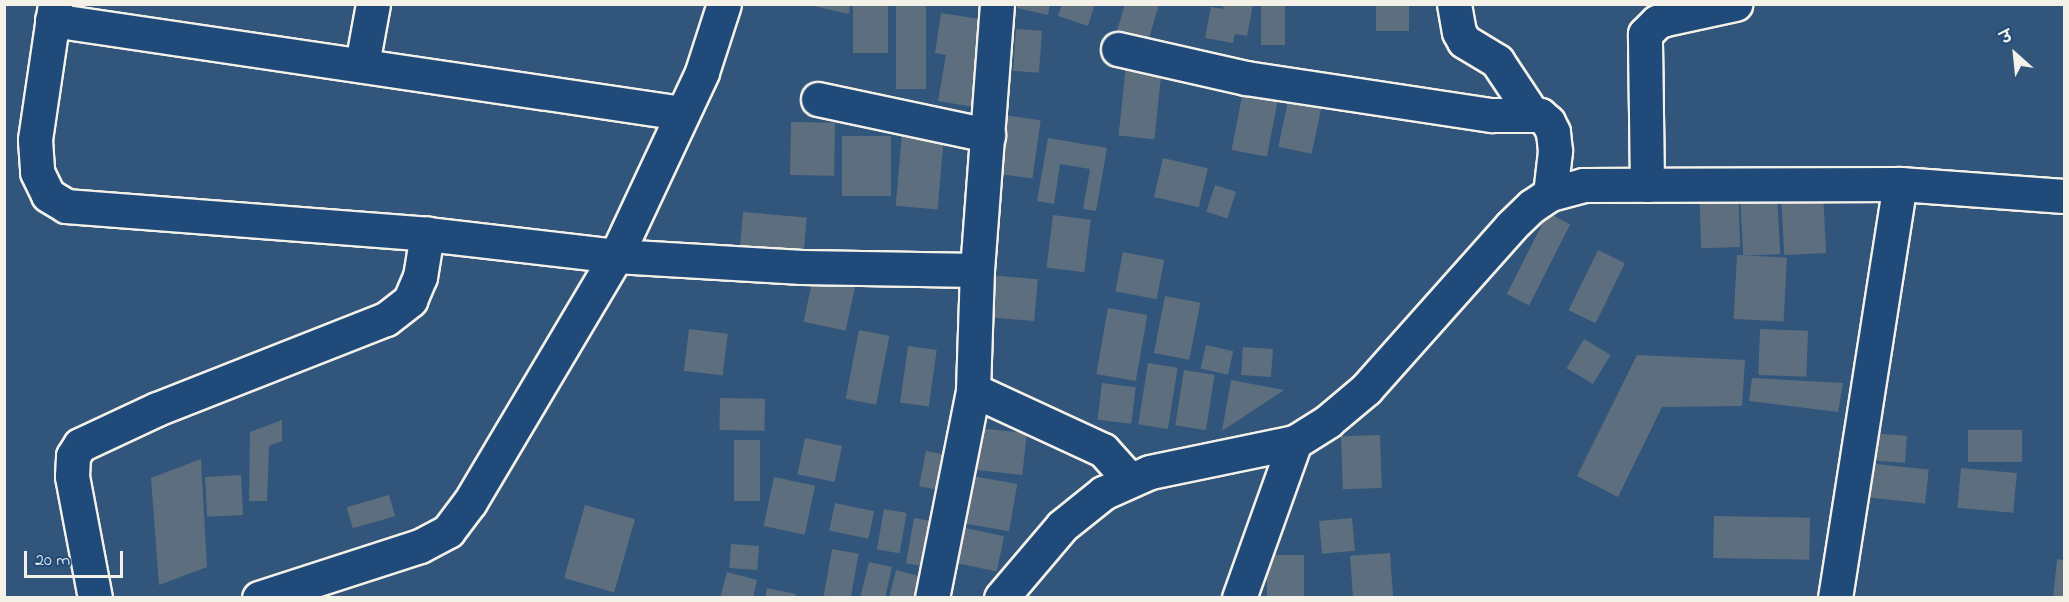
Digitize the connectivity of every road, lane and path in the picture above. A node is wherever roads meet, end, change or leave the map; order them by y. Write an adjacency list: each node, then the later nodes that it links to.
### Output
1 (373, 4): 8 (street)
2 (724, 4): 10 (street)
3 (1454, 4): 11 (street)
4 (1735, 4): 14 (street)
5 (997, 5): 12 (street)
6 (54, 12): 8 (street); 17 (street)
7 (1118, 49): 11 (street)
8 (362, 64): 10 (street)
9 (818, 99): 12 (street)
10 (682, 113): 18 (street)
11 (1533, 114): 15 (street)
12 (988, 135): 19 (street)
13 (1900, 184): 14 (street); 16 (street); 28 (street)
14 (1647, 185): 15 (street)
15 (1550, 194): 21 (street)
16 (2064, 196)
17 (427, 234): 18 (street); 23 (street)
18 (616, 256): 19 (street); 24 (street)
19 (977, 270): 20 (street)
20 (973, 390): 22 (street); 25 (street)
21 (1294, 442): 22 (street); 27 (street)
22 (1130, 480): 26 (street)
23 (95, 597)
24 (259, 597)
25 (932, 597)
26 (1001, 597)
27 (1239, 597)
28 (1835, 597)

